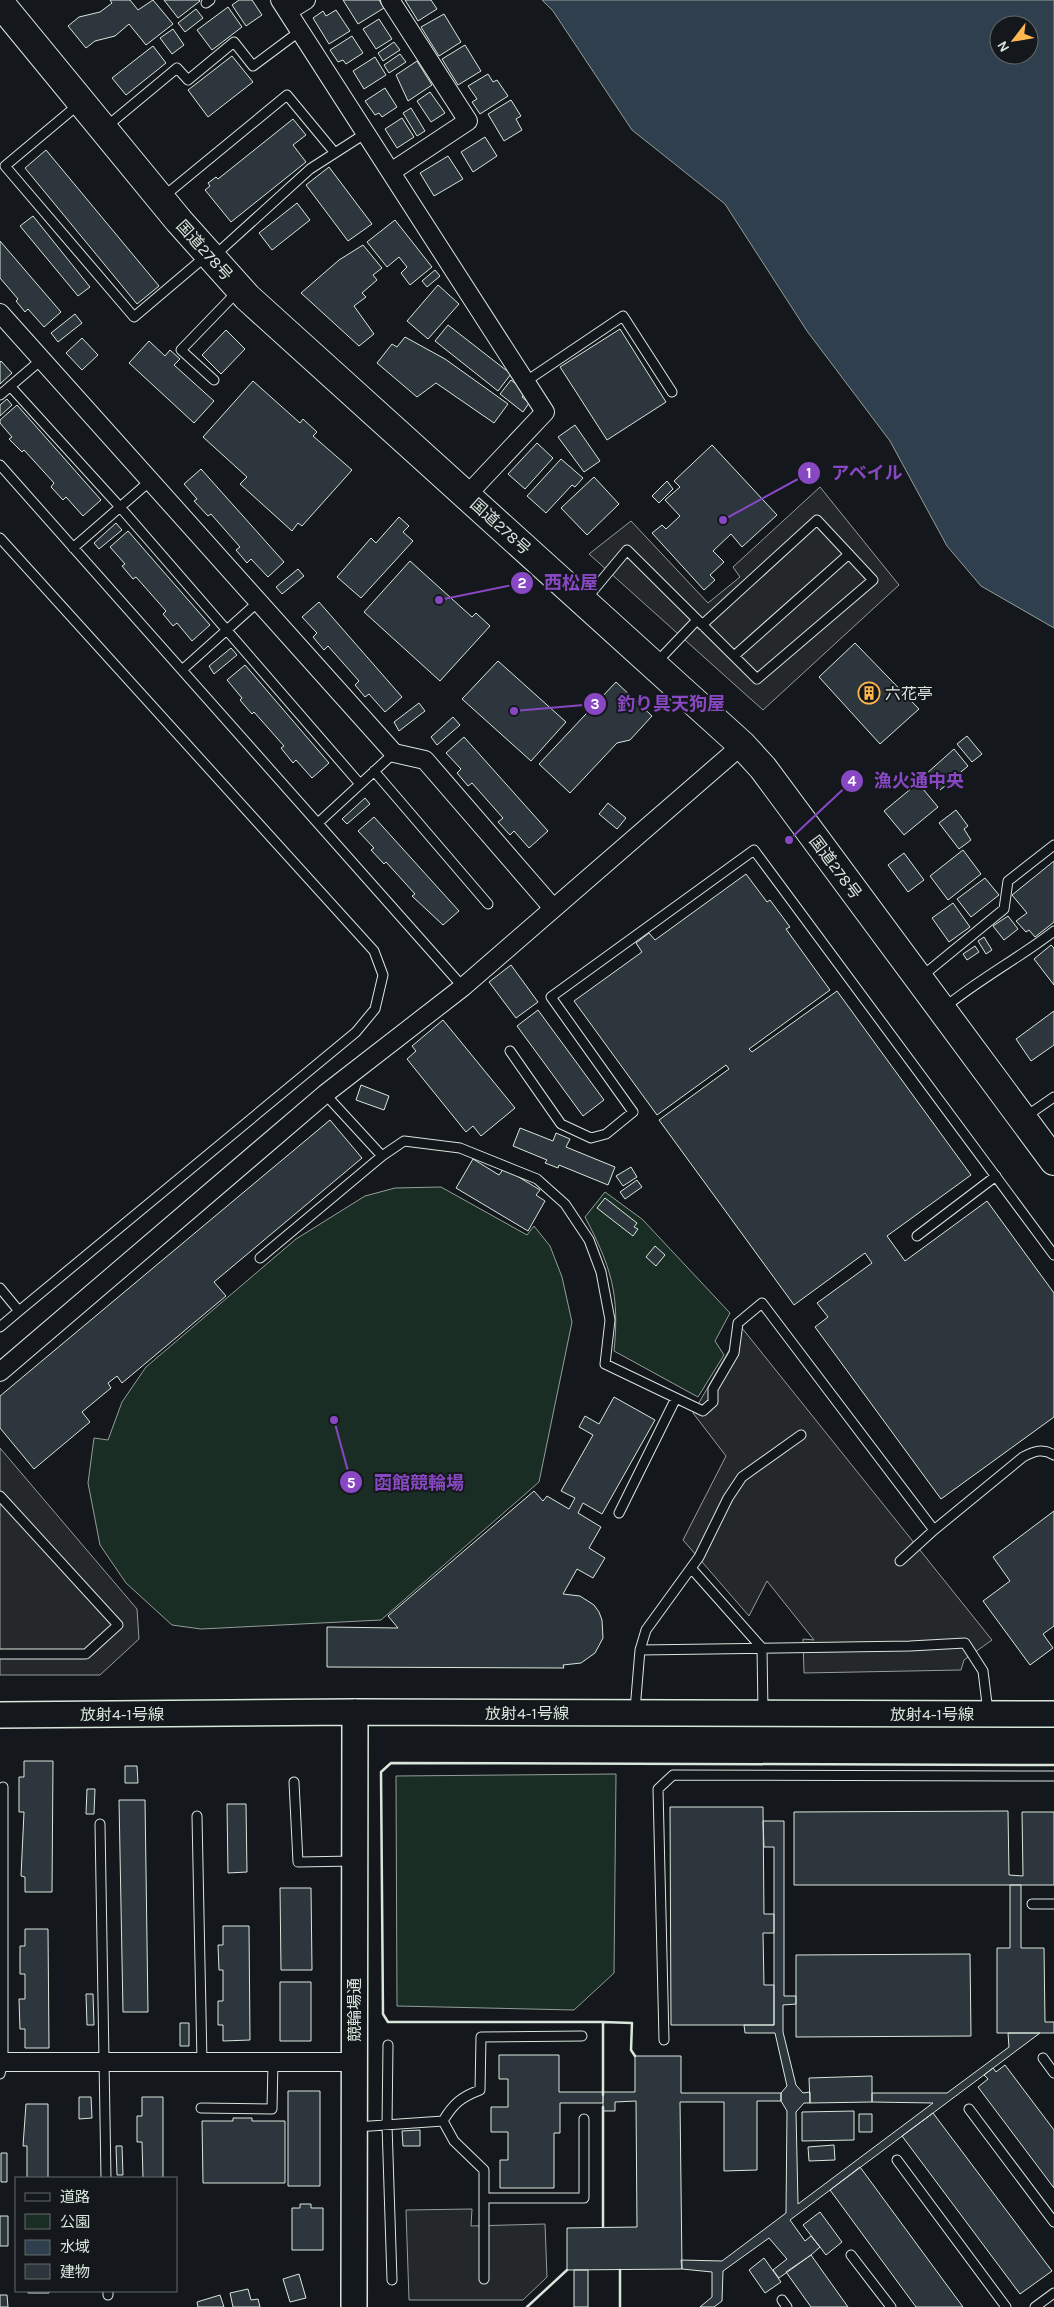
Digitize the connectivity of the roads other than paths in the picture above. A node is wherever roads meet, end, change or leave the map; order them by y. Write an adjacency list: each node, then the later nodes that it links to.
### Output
1 (306, 0): 4 (street)
2 (390, 0): 10 (street)
3 (1, 2): 6 (highway, 国道278号)
4 (284, 6): 5 (street)
5 (300, 30): 7 (lane); 8 (street)
6 (82, 102): 7 (highway, 国道278号); 12 (lane)
7 (104, 129): 11 (highway, 国道278号)
8 (366, 133): 9 (lane); 10 (street)
9 (335, 153): 11 (lane); 12 (lane)
10 (391, 172): 17 (street)
11 (161, 199): 12 (highway, 国道278号)
12 (210, 256): 13 (highway, 国道278号)
13 (240, 289): 16 (lane); 23 (highway, 国道278号)
14 (0, 313): 15 (street)
15 (41, 360): 18 (lane); 22 (street)
16 (214, 380)
17 (526, 382): 19 (lane); 23 (street)
18 (10, 386): 20 (lane); 24 (lane)
19 (672, 392)
20 (0, 395)
21 (0, 465): 26 (lane)
22 (150, 481): 24 (lane); 28 (street)
23 (467, 496): 29 (highway, 国道278号)
24 (120, 507): 26 (lane); 31 (lane)
25 (0, 538): 58 (lane)
26 (73, 548): 34 (lane)
27 (849, 554): 30 (lane); 32 (lane); 32 (lane)
28 (258, 602): 31 (lane); 36 (street)
29 (584, 602): 30 (lane); 33 (highway, 国道278号)
30 (700, 622): 32 (lane); 33 (lane)
31 (227, 630): 34 (lane); 38 (lane)
32 (734, 656)
33 (654, 665): 35 (highway, 国道278号)
34 (182, 670): 39 (lane)
35 (742, 744): 42 (street); 44 (highway, 国道278号)
36 (394, 753): 37 (lane); 42 (street)
37 (374, 771): 38 (lane); 41 (lane)
38 (360, 784): 39 (lane)
39 (318, 823): 45 (lane)
40 (1054, 845): 44 (lane)
41 (488, 904)
42 (553, 908): 45 (street)
43 (1054, 931): 46 (lane)
44 (919, 979): 46 (highway, 国道278号)
45 (463, 986): 48 (street)
46 (942, 1010): 50 (highway, 国道278号)
47 (510, 1050): 53 (lane)
48 (325, 1094): 51 (lane); 60 (street)
49 (1054, 1097): 50 (lane)
50 (1023, 1119): 52 (highway, 国道278号)
51 (382, 1156): 56 (lane); 61 (lane)
52 (1054, 1161)
53 (996, 1176): 54 (lane); 55 (lane)
54 (917, 1236)
55 (1054, 1254)
56 (260, 1258)
57 (0, 1288): 58 (lane)
58 (19, 1311): 59 (lane)
59 (0, 1327)
60 (0, 1372)
61 (676, 1398): 65 (lane); 66 (lane)
62 (801, 1435): 68 (lane)
63 (1054, 1455): 66 (lane)
64 (0, 1496): 71 (lane)
65 (619, 1513)
66 (934, 1530): 67 (lane)
67 (900, 1561)
68 (691, 1568): 69 (lane); 70 (lane)
69 (762, 1648): 70 (lane); 74 (lane); 75 (lane)
70 (640, 1650): 73 (lane)
71 (0, 1654)
72 (355, 1712): 73 (street, 放射4-1号線); 77 (street, 放射4-1号線); 83 (street, 競輪場通)
73 (635, 1713): 74 (street, 放射4-1号線)
74 (763, 1713): 75 (street, 放射4-1号線)
75 (988, 1714): 76 (street, 放射4-1号線)
76 (1054, 1714)
77 (0, 1715)
78 (1054, 1776): 87 (lane)
79 (294, 1782): 83 (lane)
80 (3, 1787): 94 (lane)
81 (197, 1816): 91 (lane)
82 (100, 1824): 90 (lane)
83 (354, 1862): 93 (street, 競輪場通)
84 (1032, 1904): 85 (lane)
85 (1054, 1904)
86 (582, 2036): 99 (lane)
87 (664, 2040)
88 (388, 2045): 100 (lane)
89 (1043, 2058): 95 (lane)
90 (104, 2062): 91 (street); 94 (street); 103 (lane)
91 (202, 2062): 92 (street)
92 (273, 2062): 93 (street); 96 (lane)
93 (353, 2062): 101 (street, 競輪場通)
94 (1, 2066)
95 (1054, 2073)
96 (201, 2108)
97 (969, 2109): 105 (lane)
98 (584, 2119): 104 (lane)
99 (443, 2121): 100 (lane); 104 (lane)
100 (387, 2125): 101 (lane); 108 (lane)
101 (354, 2127): 110 (street, 競輪場通)
102 (897, 2160): 112 (lane)
103 (106, 2177)
104 (484, 2198): 107 (lane)
105 (1054, 2222)
106 (851, 2255): 111 (lane)
107 (484, 2279)
108 (392, 2280)
109 (1054, 2293): 113 (lane)
110 (354, 2307)
111 (891, 2307)
112 (1006, 2307)
113 (1035, 2307)

